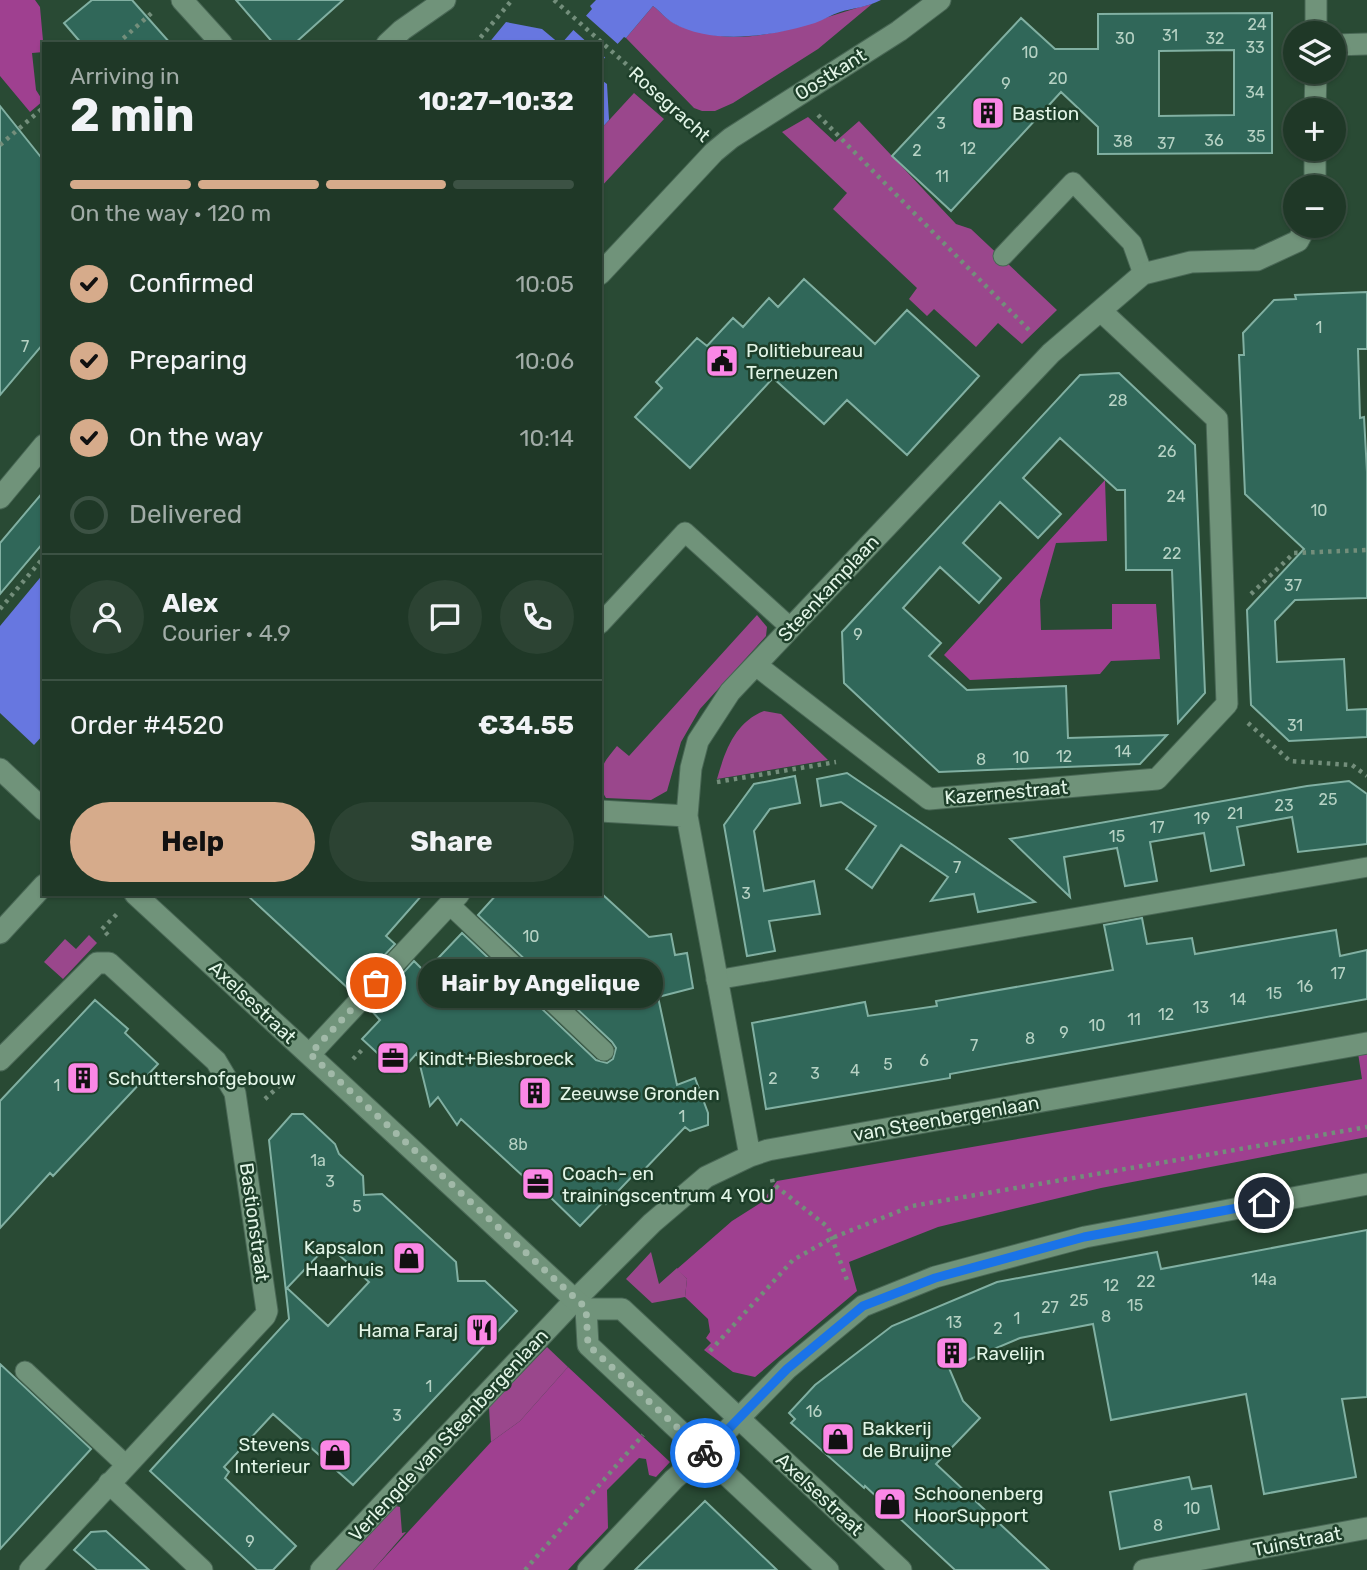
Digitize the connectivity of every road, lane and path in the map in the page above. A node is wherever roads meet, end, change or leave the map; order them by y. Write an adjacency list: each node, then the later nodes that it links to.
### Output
1 (182, 0): 10 (street)
2 (445, 0): 11 (street)
3 (512, 0): 12 (path)
4 (554, 0): 13 (path, Rosegracht)
5 (940, 0): 17 (street, Oostkant)
6 (1316, 0): 8 (street)
7 (157, 9): 9 (path)
8 (1316, 21)
9 (119, 42)
10 (220, 42)
11 (389, 42)
12 (477, 42)
13 (601, 42)
14 (602, 43): 20 (path, Rosegracht)
15 (1367, 44): 16 (street)
16 (1346, 45)
17 (798, 94): 20 (street, Oostkant); 26 (path)
18 (42, 109): 19 (path)
19 (0, 145)
20 (719, 148): 23 (street, Rosegracht)
21 (1300, 238): 24 (street, Steenkamplaan)
22 (1003, 256): 24 (lane)
23 (602, 272)
24 (1143, 274): 25 (street, Steenkamplaan)
25 (1101, 311): 26 (street, Steenkamplaan); 32 (street)
26 (1051, 352): 34 (street, Steenkamplaan)
27 (42, 447): 28 (street)
28 (0, 498)
29 (1367, 550): 32 (path)
30 (42, 559): 31 (path)
31 (0, 609)
32 (1223, 621): 36 (street)
33 (602, 622): 34 (lane)
34 (791, 628): 35 (street, Steenkamplaan)
35 (756, 665): 37 (street, Kazernestraat); 40 (street, Steenkamplaan)
36 (1227, 704): 37 (street, Kazernestraat); 39 (path)
37 (874, 756): 40 (path)
38 (0, 769): 41 (street)
39 (1367, 776)
40 (689, 787): 43 (street, Steenkamplaan)
41 (42, 808)
42 (602, 811): 43 (street)
43 (687, 817): 51 (street, Steenkamplaan)
44 (1367, 867): 51 (lane)
45 (42, 887): 49 (street)
46 (137, 896): 54 (street, Axelsestraat)
47 (454, 900): 53 (lane); 54 (street)
48 (118, 912): 50 (path)
49 (0, 933)
50 (97, 963): 55 (street); 67 (street, Bastionstraat)
51 (716, 980): 57 (street, Steenkamplaan)
52 (1367, 1043): 57 (street, van Steenbergenlaan)
53 (604, 1051)
54 (310, 1054): 60 (street, Axelsestraat)
55 (0, 1060)
56 (1367, 1127): 59 (path)
57 (759, 1153): 59 (path); 60 (street, van Steenbergenlaan)
58 (1367, 1184): 61 (street)
59 (832, 1238): 61 (path); 62 (path)
60 (581, 1304): 64 (street, Axelsestraat); 66 (street); 72 (street, Verlengde van Steenbergenlaan)
61 (857, 1311): 64 (street)
62 (702, 1359)
63 (25, 1371): 67 (lane)
64 (739, 1417): 66 (street); 76 (street, Axelsestraat)
65 (642, 1436): 73 (path)
66 (704, 1454): 74 (street); 75 (street)
67 (126, 1465): 68 (street, Bastionstraat)
68 (109, 1483): 70 (street, Bastionstraat); 71 (street)
69 (1367, 1528): 77 (street, Tuinstraat)
70 (30, 1570)
71 (202, 1570)
72 (321, 1570)
73 (525, 1570)
74 (588, 1570)
75 (828, 1570)
76 (901, 1570)
77 (1144, 1570)

